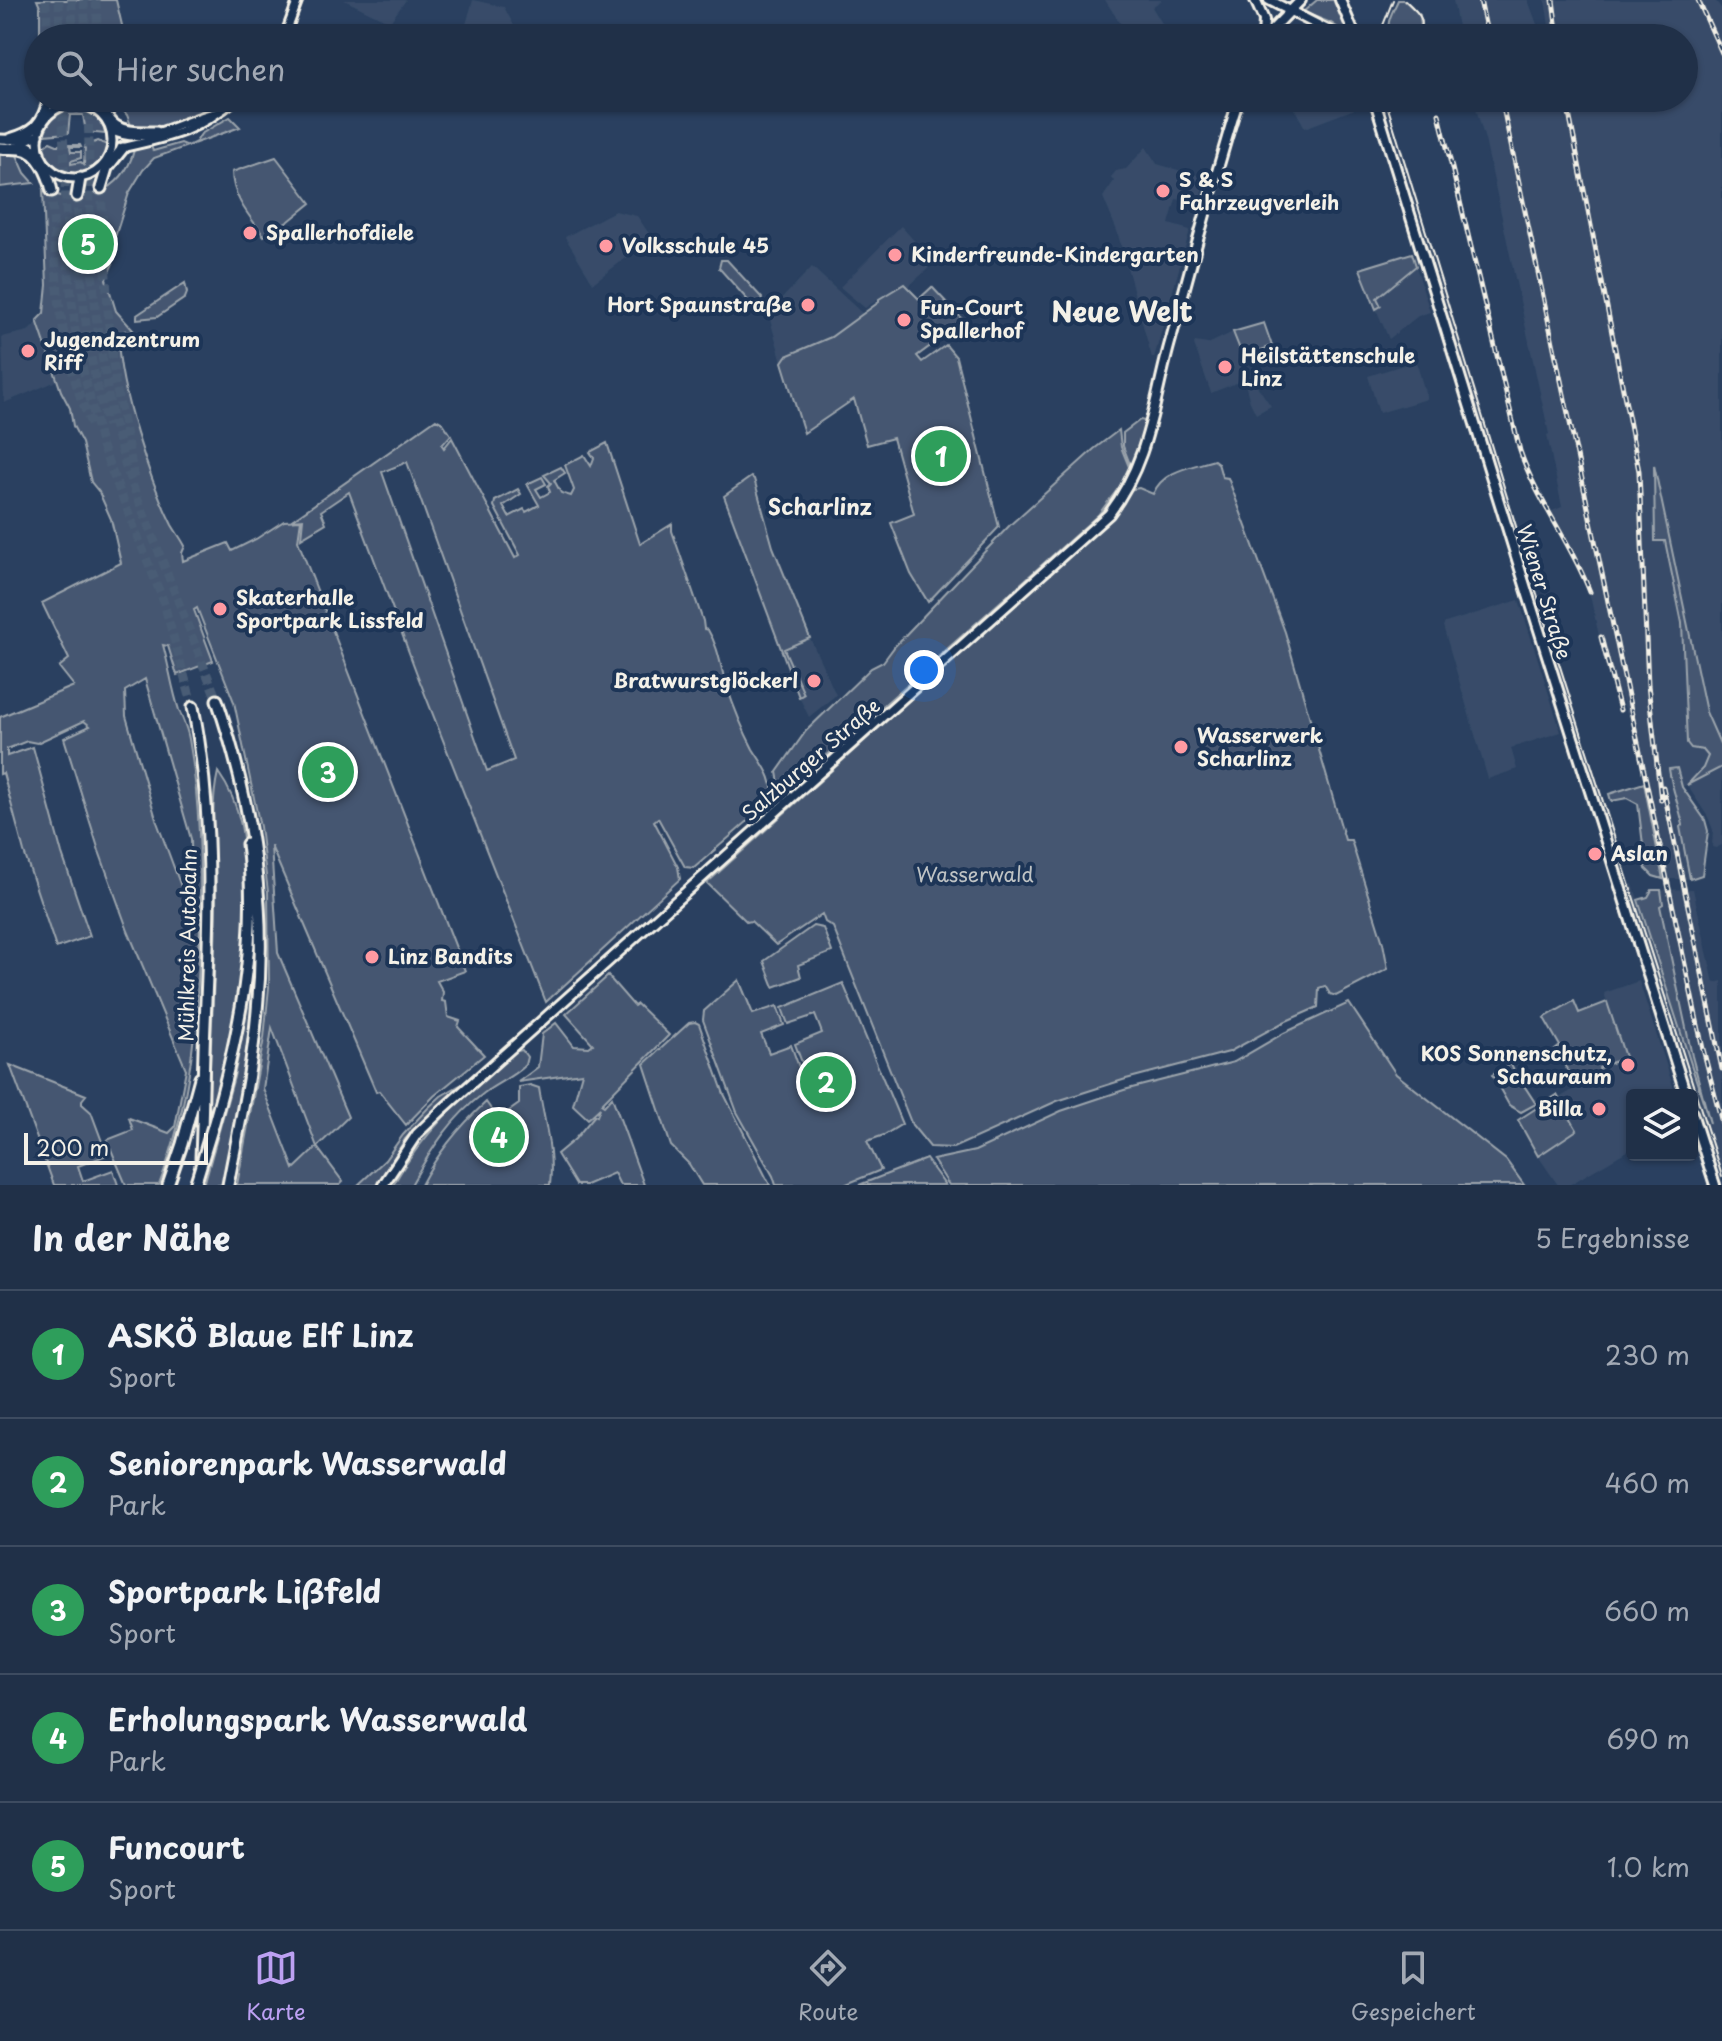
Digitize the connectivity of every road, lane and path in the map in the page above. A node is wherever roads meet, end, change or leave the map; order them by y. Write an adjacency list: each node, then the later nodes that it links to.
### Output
1 (298, 0): 8 (main road)
2 (1255, 0): 9 (main road)
3 (1269, 0): 7 (main road)
4 (1301, 0): 7 (main road)
5 (1340, 0): 12 (main road)
6 (1347, 0): 13 (main road)
7 (1289, 12): 10 (main road); 11 (main road)
8 (289, 24)
9 (1264, 24)
10 (1277, 24)
11 (1317, 24)
12 (1350, 24)
13 (1353, 24)
14 (45, 112): 26 (highway)
15 (52, 112): 25 (main road)
16 (96, 112): 22 (main road)
17 (100, 112): 22 (highway)
18 (105, 112): 24 (highway)
19 (1235, 112): 42 (main road, Salzburger Straße)
20 (1378, 112): 37 (main road, Wiener Straße)
21 (215, 113): 24 (main road); 28 (main road)
22 (102, 116): 23 (main road)
23 (110, 130): 24 (main road); 29 (main road)
24 (156, 132)
25 (39, 135): 26 (main road); 30 (main road)
26 (5, 139)
27 (0, 147): 30 (main road); 32 (highway)
28 (123, 148): 29 (main road); 31 (highway)
29 (111, 150): 31 (main road)
30 (40, 152): 32 (main road)
31 (100, 169): 33 (main road)
32 (53, 171): 33 (main road)
33 (80, 178): 34 (highway)
34 (77, 196)
35 (193, 707): 36 (highway, Mühlkreis Autobahn)
36 (203, 1067): 39 (highway); 40 (highway, Mühlkreis Autobahn)
37 (1684, 1089)
38 (1698, 1132): 43 (main road)
39 (168, 1185)
40 (197, 1185): 41 (highway, bridge)
41 (228, 1185)
42 (384, 1185)
43 (1715, 1185)

